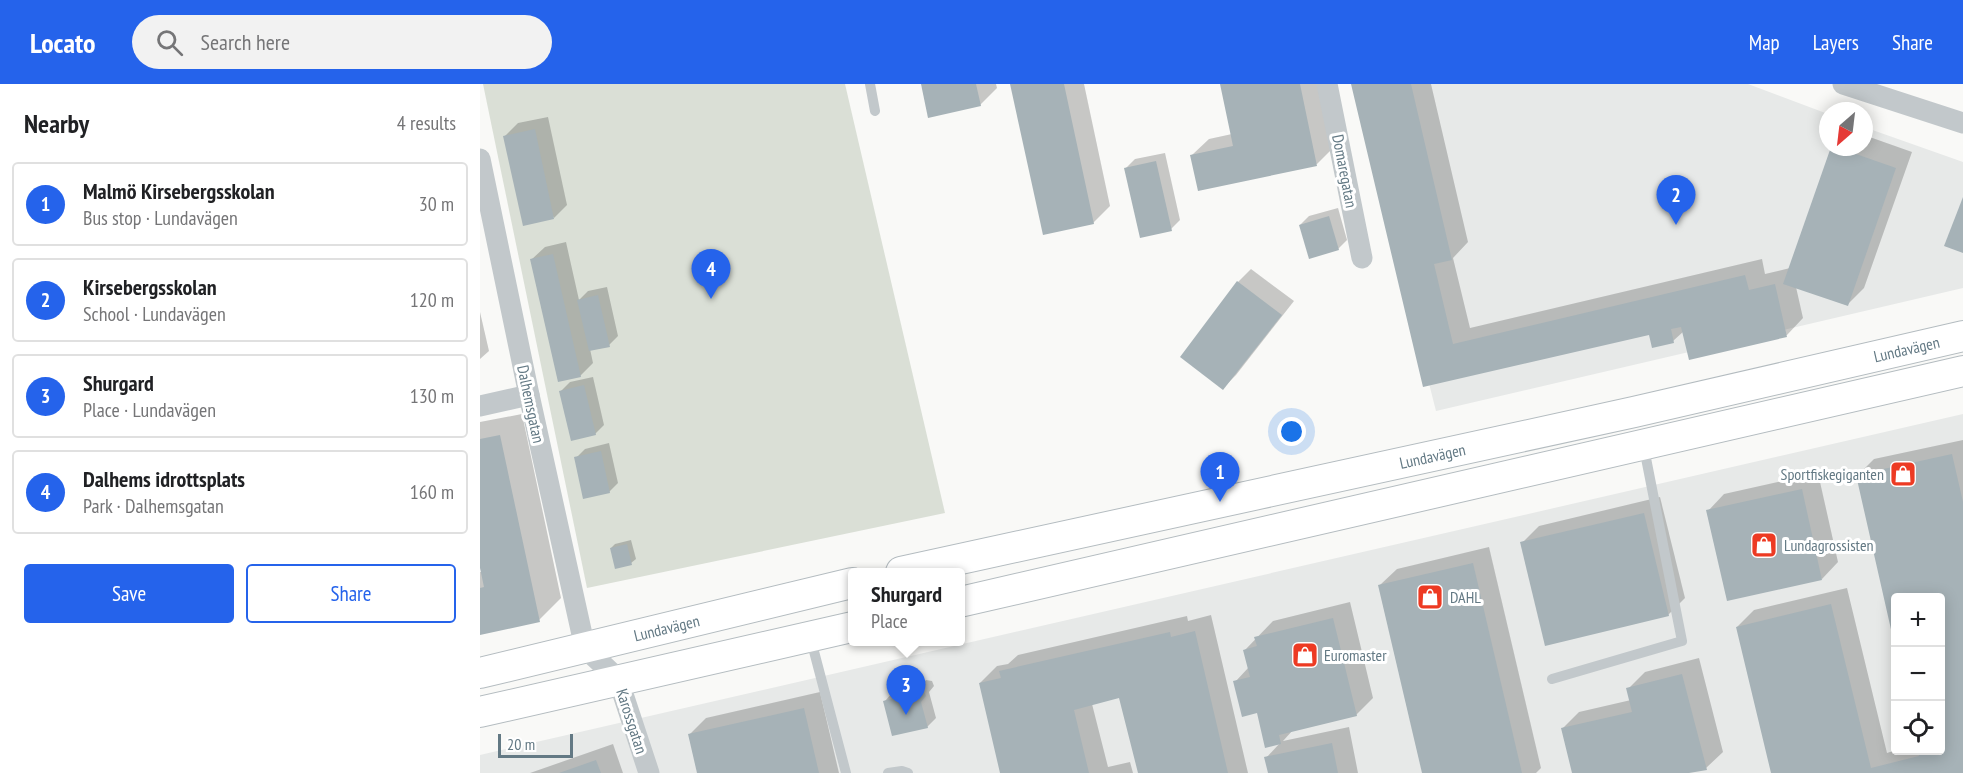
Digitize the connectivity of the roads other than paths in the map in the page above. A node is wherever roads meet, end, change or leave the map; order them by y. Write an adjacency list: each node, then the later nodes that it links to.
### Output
1 (870, 84): 4 (lane)
2 (1328, 84): 7 (street, Domaregatan)
3 (1843, 84): 5 (street)
4 (875, 111)
5 (1963, 123)
6 (480, 159): 10 (street, Dalhemsgatan)
7 (1362, 258)
8 (1963, 336): 13 (main road, Lundavägen)
9 (1963, 370): 12 (main road, Lundavägen)
10 (529, 395): 11 (street); 18 (street, Dalhemsgatan)
11 (480, 406)
12 (1643, 444): 15 (main road, Lundavägen); 21 (lane)
13 (924, 568)
14 (848, 584): 18 (main road, Lundavägen)
15 (965, 601)
16 (848, 628): 17 (main road)
17 (810, 636): 20 (main road); 24 (lane)
18 (585, 648): 19 (main road, Lundavägen); 20 (street, Karossgatan)
19 (480, 673)
20 (618, 679): 22 (main road); 23 (street, Karossgatan)
21 (1552, 679)
22 (480, 712)
23 (649, 773)
24 (846, 773)
25 (888, 773): 26 (lane)
26 (908, 773)

